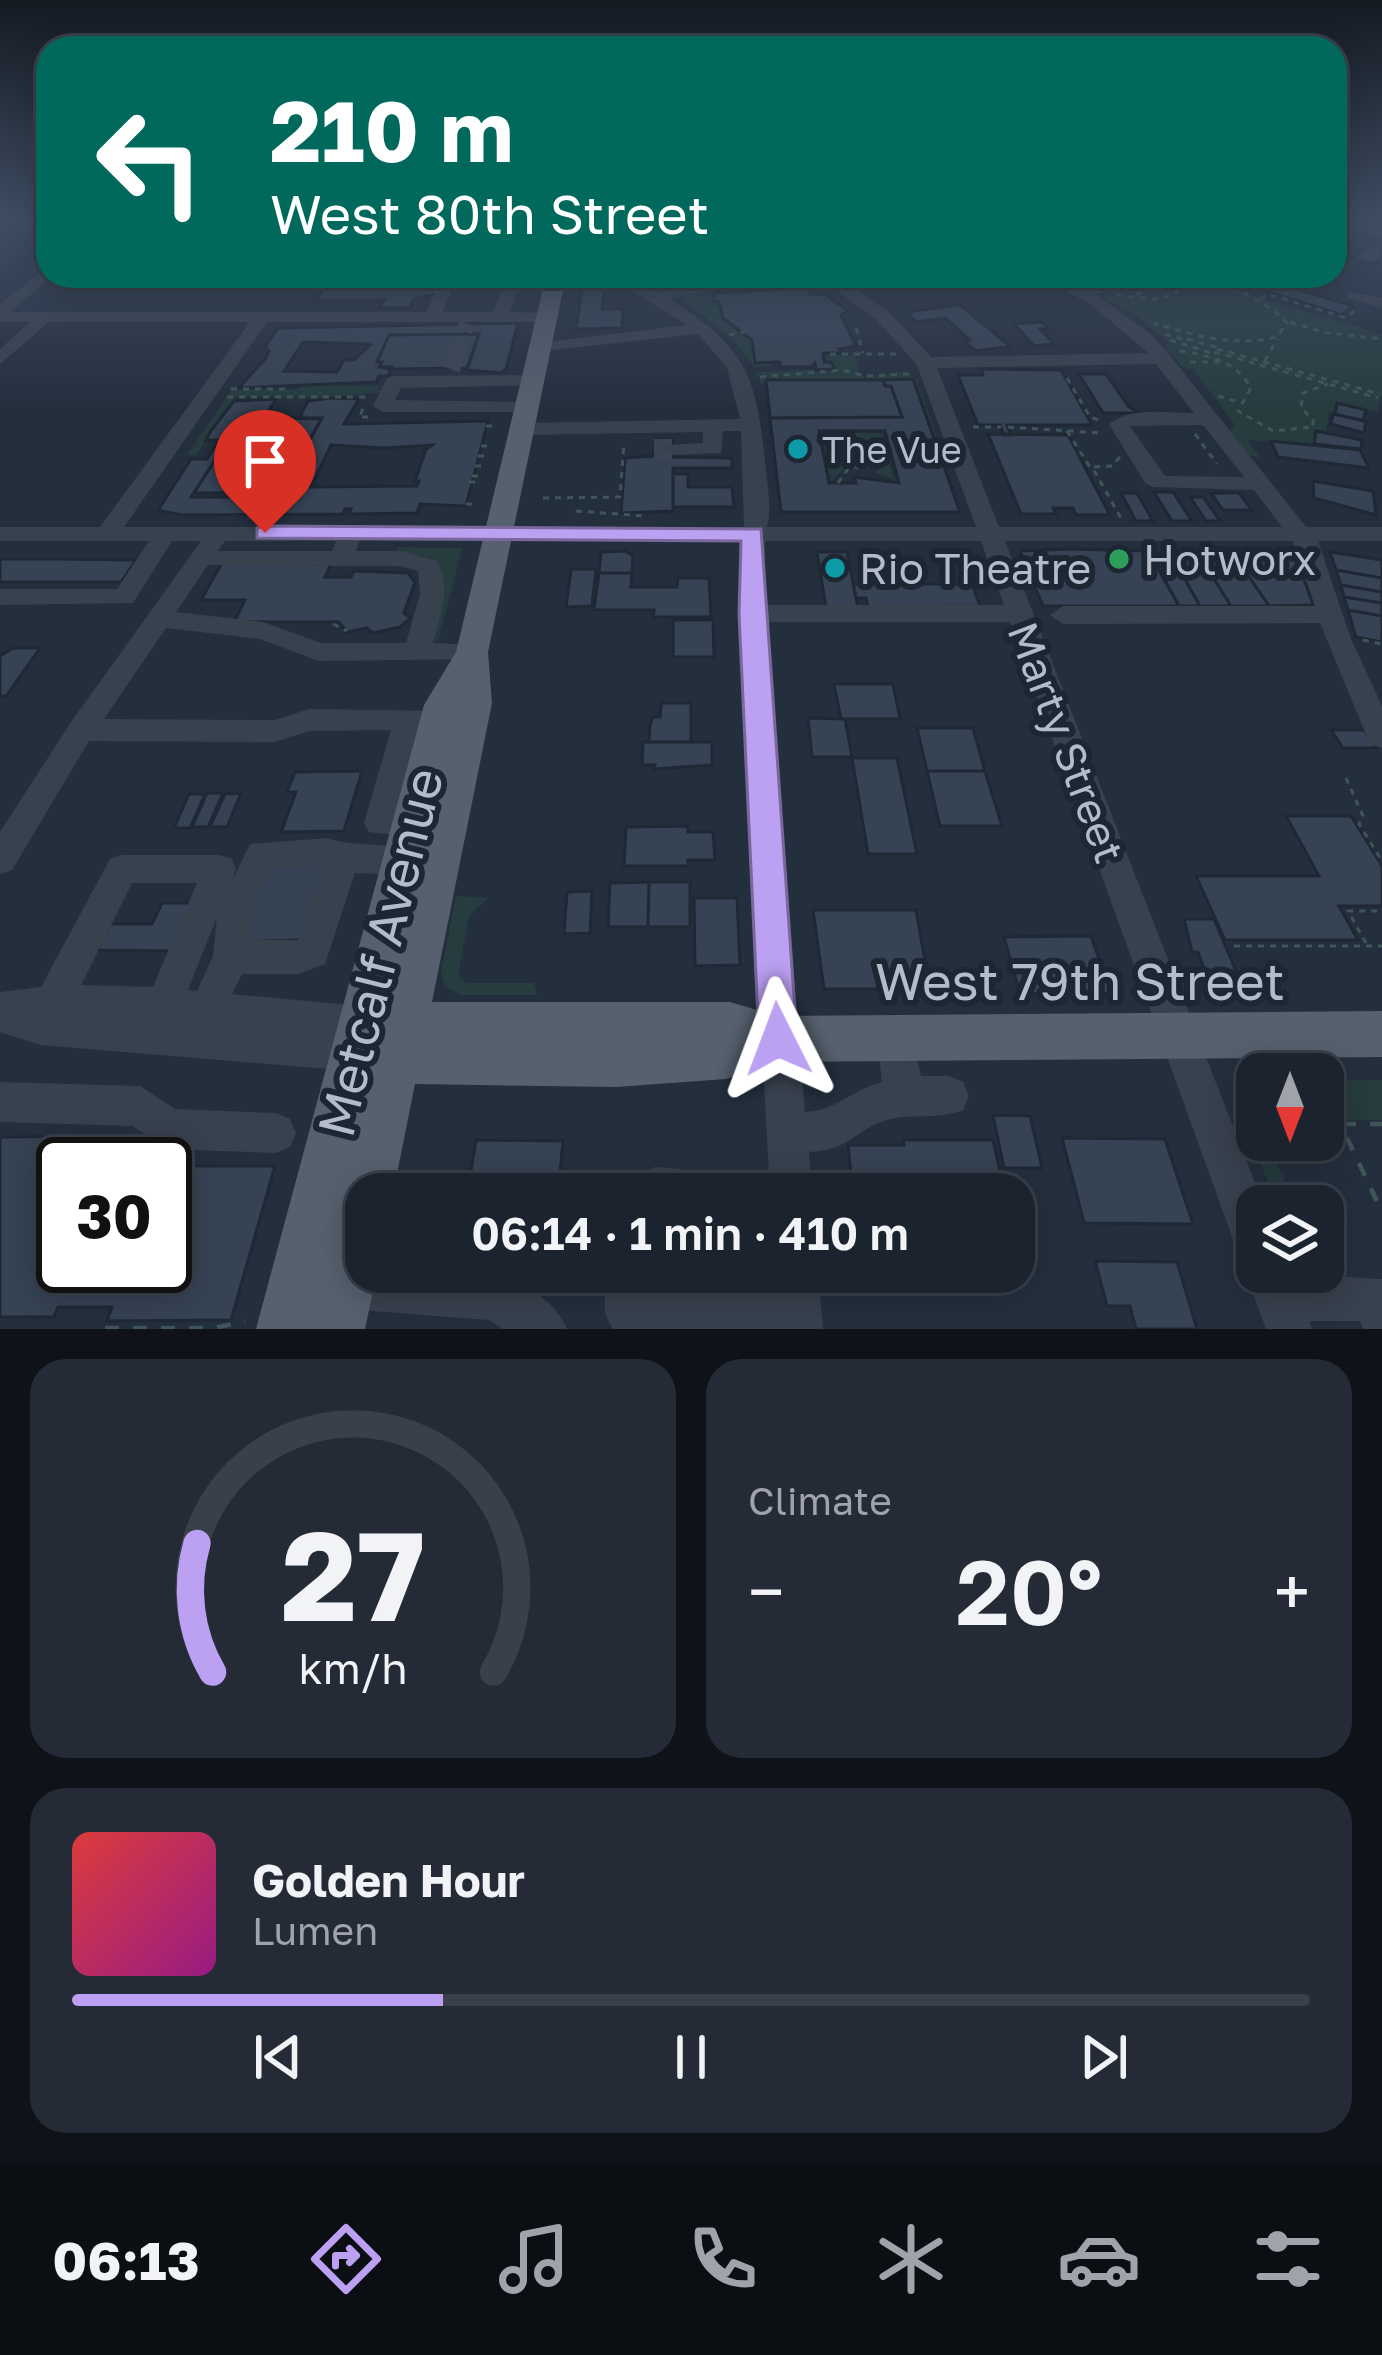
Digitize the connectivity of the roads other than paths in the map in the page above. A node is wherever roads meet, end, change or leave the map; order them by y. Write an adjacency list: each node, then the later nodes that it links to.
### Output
1 (35, 284): 13 (street)
2 (444, 288): 16 (street)
3 (510, 288): 17 (street)
4 (554, 288): 18 (main road, Metcalf Avenue)
5 (614, 288): 21 (street)
6 (631, 288): 12 (street)
7 (689, 288): 12 (street)
8 (841, 288): 25 (street, Marty Street)
9 (1071, 288): 11 (street)
10 (1100, 288): 11 (street)
11 (1085, 295): 22 (street)
12 (658, 298): 20 (street)
13 (0, 315): 14 (street)
14 (45, 317): 15 (street); 24 (street)
15 (262, 317): 16 (street); 34 (street)
16 (433, 317): 17 (street)
17 (500, 317): 18 (street)
18 (547, 317): 23 (main road, Metcalf Avenue)
19 (622, 324): 21 (street)
20 (716, 332): 21 (street); 28 (street)
21 (665, 333): 23 (street)
22 (1179, 346): 25 (street); 29 (street)
23 (540, 348): 26 (main road, Metcalf Avenue)
24 (0, 359)
25 (920, 369): 32 (street, Marty Street)
26 (527, 405): 26 (street); 30 (street); 38 (main road, Metcalf Avenue)
27 (713, 425): 28 (street); 30 (street); 30 (street)
28 (751, 425): 36 (street)
29 (1204, 429): 31 (street); 31 (street)
30 (649, 440)
31 (1258, 484): 39 (street)
32 (989, 533): 36 (street); 39 (street); 43 (street, Marty Street)
33 (0, 534): 34 (street)
34 (107, 534): 35 (street)
35 (165, 534): 40 (street); 42 (street)
36 (753, 534): 38 (street); 44 (street)
37 (1382, 534): 39 (street)
38 (499, 535): 41 (street); 49 (main road, Metcalf Avenue)
39 (1298, 535): 45 (street)
40 (210, 546): 41 (street); 47 (street)
41 (345, 546): 48 (street)
42 (0, 597)
43 (1018, 613): 44 (street); 64 (street, Marty Street)
44 (752, 614): 62 (street)
45 (1330, 614): 46 (street); 52 (street)
46 (1063, 615)
47 (160, 619): 48 (street); 51 (street)
48 (417, 652): 49 (street)
49 (472, 652): 50 (main road, Metcalf Avenue); 65 (main road, Metcalf Avenue)
50 (423, 719): 51 (street); 53 (main road, Metcalf Avenue)
51 (81, 730): 55 (street)
52 (1382, 737)
53 (406, 843): 54 (street); 65 (main road, Metcalf Avenue)
54 (344, 858): 56 (street); 56 (street)
55 (0, 860)
56 (231, 958): 60 (street)
57 (54, 1000): 58 (street, West 79th Street); 58 (street); 59 (street, West 79th Street)
58 (163, 1007): 60 (street, West 79th Street)
59 (0, 1012): 65 (street, West 79th Street)
60 (206, 1012): 65 (street, West 79th Street)
61 (1382, 1034): 64 (main road, West 79th Street)
62 (778, 1039): 63 (main road, West 79th Street); 65 (main road, West 79th Street); 70 (street)
63 (896, 1039): 64 (main road, West 79th Street); 66 (street)
64 (1181, 1039): 73 (street, Marty Street)
65 (380, 1040): 71 (main road, Metcalf Avenue); 80 (main road, Metcalf Avenue)
66 (904, 1096): 67 (street); 70 (street)
67 (949, 1096)
68 (0, 1102): 69 (street)
69 (276, 1133)
70 (786, 1133): 72 (street)
71 (369, 1173)
72 (789, 1173)
73 (1236, 1188)
74 (682, 1293): 75 (street)
75 (735, 1294): 77 (street)
76 (1278, 1300): 79 (street)
77 (798, 1306)
78 (341, 1308): 81 (street)
79 (1382, 1318)
80 (272, 1324)
81 (544, 1329)

